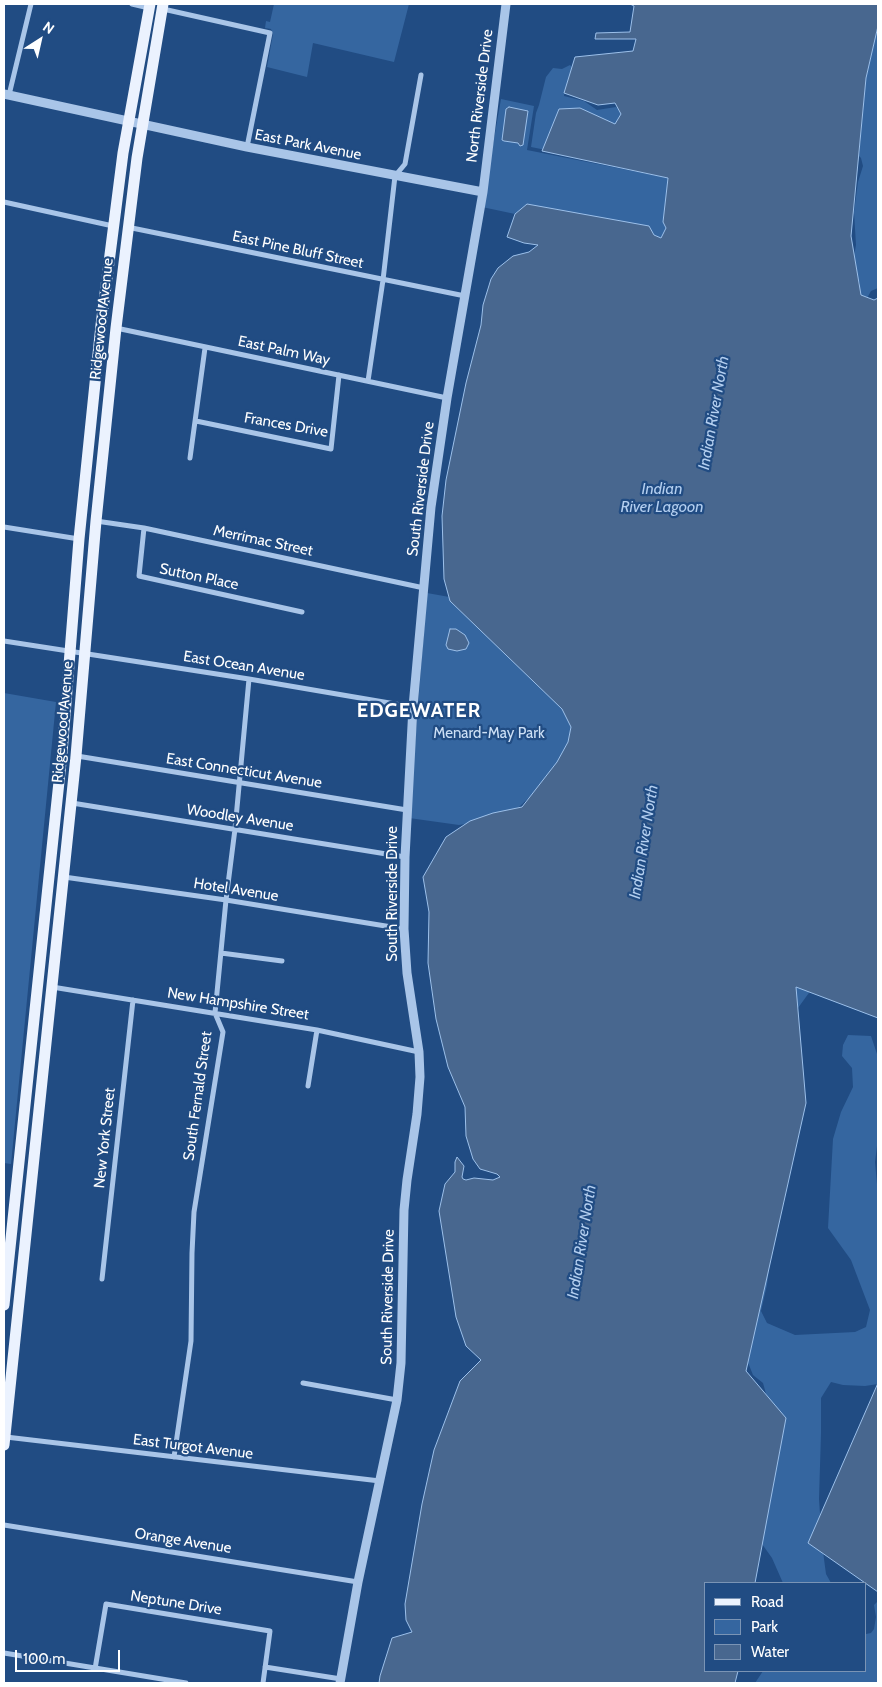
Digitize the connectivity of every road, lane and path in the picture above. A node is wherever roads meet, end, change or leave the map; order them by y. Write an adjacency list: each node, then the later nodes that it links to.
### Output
1 (30, 4): 7 (street)
2 (132, 4): 4 (street)
3 (506, 4): 12 (street, North Riverside Drive)
4 (149, 6): 8 (main road, Ridgewood Avenue)
5 (163, 6): 9 (main road, Ridgewood Avenue); 10 (street)
6 (422, 75): 11 (street)
7 (6, 95): 8 (street, East Park Avenue)
8 (128, 122): 9 (street, East Park Avenue); 15 (main road, Ridgewood Avenue)
9 (142, 124): 10 (street, East Park Avenue); 14 (main road, Ridgewood Avenue)
10 (248, 147): 11 (street, East Park Avenue)
11 (396, 176): 12 (street, East Park Avenue); 16 (street)
12 (482, 192): 17 (street, South Riverside Drive)
13 (4, 202): 15 (street)
14 (127, 227): 16 (street, East Pine Bluff Street); 18 (main road, Ridgewood Avenue)
15 (112, 231): 18 (main road); 22 (main road, Ridgewood Avenue)
16 (383, 280): 17 (street, East Pine Bluff Street); 21 (street)
17 (465, 296): 23 (street, South Riverside Drive)
18 (116, 328): 19 (street, East Palm Way); 26 (main road, Ridgewood Avenue)
19 (205, 348): 20 (street, East Palm Way); 24 (street)
20 (340, 376): 21 (street, East Palm Way); 24 (street, Frances Drive)
21 (368, 380): 23 (street, East Palm Way)
22 (94, 396): 26 (main road); 30 (main road, Ridgewood Avenue)
23 (447, 398): 31 (street, South Riverside Drive)
24 (196, 421): 25 (street)
25 (190, 458)
26 (101, 470): 27 (main road, Ridgewood Avenue)
27 (96, 521): 29 (street, Merrimac Street); 35 (main road, Ridgewood Avenue)
28 (4, 527): 30 (street)
29 (144, 528): 31 (street, Merrimac Street); 32 (street, Sutton Place)
30 (79, 539): 34 (main road, Ridgewood Avenue)
31 (424, 588): 37 (street, South Riverside Drive)
32 (302, 612)
33 (4, 641): 34 (street, East Ocean Avenue)
34 (70, 651): 35 (street, East Ocean Avenue); 45 (main road, Ridgewood Avenue)
35 (85, 654): 36 (street, East Ocean Avenue); 38 (main road, Ridgewood Avenue)
36 (249, 679): 37 (street, East Ocean Avenue); 39 (street, South Fernald Street)
37 (413, 707): 41 (street, South Riverside Drive)
38 (76, 756): 39 (street, East Connecticut Avenue); 40 (main road, Ridgewood Avenue)
39 (239, 782): 41 (street, East Connecticut Avenue); 42 (street, South Fernald Street)
40 (71, 803): 42 (street, Woodley Avenue); 44 (main road, Ridgewood Avenue)
41 (407, 810): 43 (street, South Riverside Drive)
42 (235, 829): 43 (street, Woodley Avenue); 46 (street, South Fernald Street)
43 (405, 857): 47 (street, South Riverside Drive)
44 (64, 877): 46 (street, Hotel Avenue); 50 (main road, Ridgewood Avenue)
45 (47, 892): 50 (main road); 51 (main road, Ridgewood Avenue)
46 (226, 900): 47 (street, Hotel Avenue); 48 (street, South Fernald Street)
47 (404, 929): 55 (street, South Riverside Drive)
48 (221, 953): 49 (street); 53 (street, South Fernald Street)
49 (282, 961)
50 (52, 985): 52 (street, New Hampshire Street); 57 (main road, Ridgewood Avenue)
51 (36, 997): 57 (main road); 58 (main road, Ridgewood Avenue)
52 (133, 1000): 53 (street, New Hampshire Street); 61 (street, New York Street)
53 (214, 1013): 54 (street, New Hampshire Street); 67 (street, South Fernald Street)
54 (318, 1030): 55 (street, New Hampshire Street); 56 (street)
55 (419, 1052): 65 (street, South Riverside Drive)
56 (308, 1086)
57 (40, 1099): 59 (main road, Ridgewood Avenue)
58 (18, 1172): 59 (main road); 60 (main road, Ridgewood Avenue)
59 (23, 1263): 63 (main road, Ridgewood Avenue)
60 (6, 1267): 62 (main road, Ridgewood Avenue); 63 (main road)
61 (102, 1279)
62 (4, 1305)
63 (14, 1351): 66 (main road, Ridgewood Avenue)
64 (303, 1383): 65 (street)
65 (397, 1400): 68 (street, South Riverside Drive)
66 (4, 1439): 67 (street, East Turgot Avenue)
67 (174, 1457): 68 (street, East Turgot Avenue)
68 (380, 1481): 70 (street, South Riverside Drive)
69 (4, 1525): 70 (street, Orange Avenue)
70 (358, 1582): 74 (street, South Riverside Drive)
71 (4, 1653): 73 (street)
72 (265, 1667): 73 (street, Neptune Drive); 74 (street); 76 (street)
73 (95, 1669): 75 (street)
74 (341, 1681)
75 (186, 1683)
76 (263, 1683)

